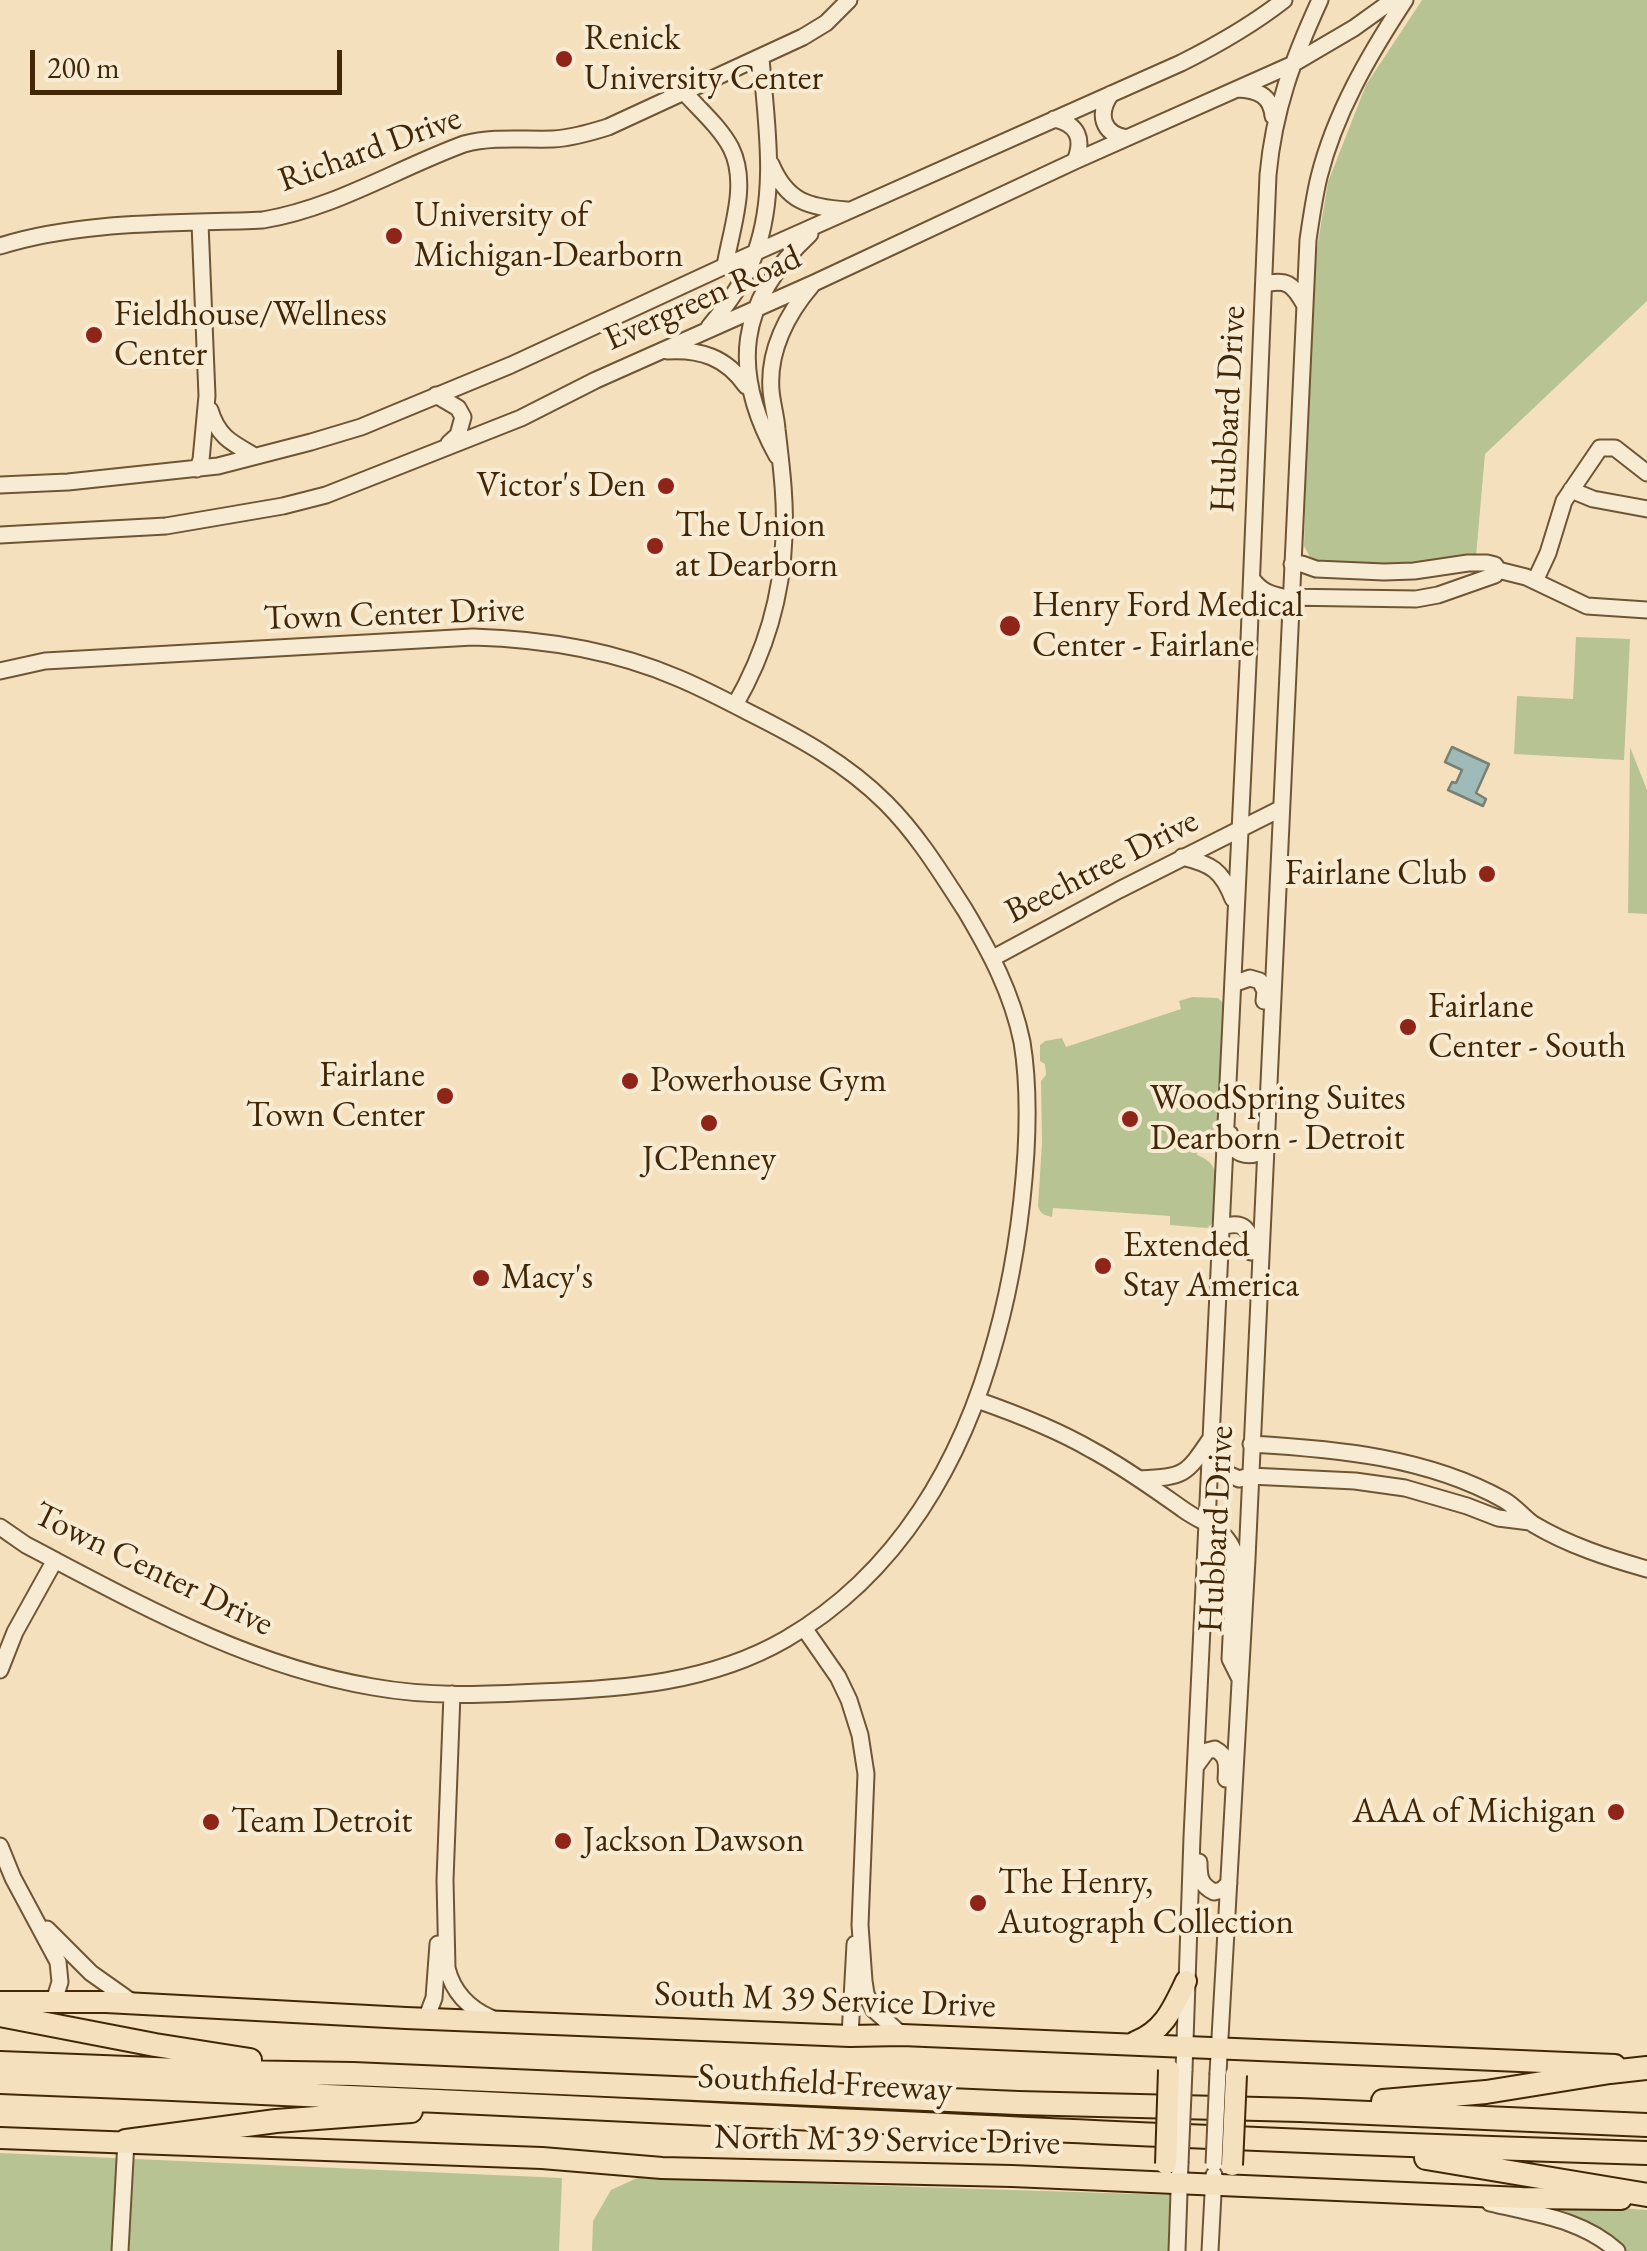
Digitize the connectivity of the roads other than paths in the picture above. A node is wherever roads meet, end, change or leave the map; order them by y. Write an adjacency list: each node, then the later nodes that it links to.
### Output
1 (850, 0): 6 (street, Richard Drive)
2 (1284, 0): 10 (street, Evergreen Road)
3 (1320, 0): 7 (street, Hubbard Drive)
4 (1392, 0): 7 (street, Evergreen Road)
5 (1405, 0): 24 (street, Hubbard Drive)
6 (761, 58): 9 (street, Richard Drive); 14 (street)
7 (1291, 65): 8 (street, Evergreen Road); 12 (street, Hubbard Drive)
8 (1238, 89): 12 (street); 13 (street, Evergreen Road)
9 (684, 92): 17 (street, Richard Drive); 21 (street)
10 (1111, 94): 11 (street, Evergreen Road); 13 (street)
11 (1054, 118): 15 (street); 16 (street, Evergreen Road)
12 (1274, 128): 23 (street, Hubbard Drive)
13 (1128, 138): 15 (street, Evergreen Road)
14 (770, 160): 16 (street); 20 (street)
15 (1075, 161): 22 (street, Evergreen Road)
16 (851, 210): 18 (street, Evergreen Road)
17 (200, 223): 19 (street, Richard Drive); 30 (street)
18 (823, 223): 20 (street, Evergreen Road); 25 (street)
19 (0, 246)
20 (756, 253): 21 (street, Evergreen Road); 26 (street)
21 (724, 266): 29 (street, Evergreen Road)
22 (814, 283): 25 (street, Evergreen Road); 33 (street)
23 (1264, 284): 24 (street); 44 (street, Hubbard Drive)
24 (1304, 304): 40 (street, Hubbard Drive)
25 (756, 308): 26 (street, Evergreen Road); 28 (street)
26 (707, 330): 27 (street, Evergreen Road)
27 (658, 352): 28 (street); 31 (street, Evergreen Road)
28 (750, 393): 33 (street)
29 (436, 395): 31 (street); 32 (street, Evergreen Road)
30 (207, 396): 32 (street); 34 (street)
31 (443, 449): 39 (street, Evergreen Road)
32 (255, 456): 34 (street, Evergreen Road)
33 (781, 464): 51 (street)
34 (197, 469): 36 (street, Evergreen Road)
35 (1647, 473): 37 (street)
36 (0, 485)
37 (1571, 490): 38 (street); 45 (street)
38 (1647, 509)
39 (0, 535)
40 (1292, 564): 43 (street); 47 (street, Hubbard Drive)
41 (1433, 569): 42 (street); 43 (street); 46 (street)
42 (1498, 570): 45 (street); 46 (street)
43 (1414, 571): 48 (street)
44 (1252, 579): 47 (street); 53 (street, Hubbard Drive)
45 (1536, 582): 49 (street)
46 (1438, 594): 48 (street)
47 (1291, 597): 48 (street); 52 (street, Hubbard Drive)
48 (1416, 599)
49 (1647, 610)
50 (0, 671): 51 (street, Town Center Drive)
51 (735, 706): 56 (street, Town Center Drive)
52 (1280, 809): 53 (street); 59 (street, Hubbard Drive)
53 (1239, 830): 54 (street, Beechtree Drive); 55 (street, Hubbard Drive)
54 (1182, 858): 55 (street); 56 (street, Beechtree Drive)
55 (1236, 910): 57 (street, Hubbard Drive)
56 (993, 958): 64 (street, Town Center Drive)
57 (1233, 984): 58 (street, Hubbard Drive); 59 (street)
58 (1227, 1076): 60 (street); 61 (street, Hubbard Drive)
59 (1267, 1084): 60 (street, Hubbard Drive)
60 (1264, 1150): 63 (street, Hubbard Drive)
61 (1222, 1227): 62 (street, Hubbard Drive); 63 (street)
62 (1217, 1325): 65 (street, Hubbard Drive); 70 (street)
63 (1254, 1354): 66 (street, Hubbard Drive)
64 (977, 1400): 72 (street); 80 (street, Town Center Drive)
65 (1211, 1438): 72 (street); 76 (street, Hubbard Drive)
66 (1251, 1444): 67 (street); 70 (street, Hubbard Drive)
67 (1314, 1448): 68 (street); 71 (street)
68 (1404, 1463): 69 (street); 73 (street)
69 (1440, 1474): 74 (street); 75 (street)
70 (1250, 1476): 71 (street); 82 (street, Hubbard Drive)
71 (1313, 1479): 73 (street)
72 (1140, 1480): 76 (street)
73 (1378, 1484): 74 (street)
74 (1432, 1494): 75 (street)
75 (1530, 1522): 79 (street)
76 (1207, 1524): 82 (street); 84 (street, Hubbard Drive)
77 (0, 1527): 78 (street, Town Center Drive)
78 (55, 1560): 81 (street); 83 (street, Town Center Drive)
79 (1647, 1569)
80 (804, 1628): 83 (street, Town Center Drive); 91 (street)
81 (0, 1670)
82 (1240, 1681): 87 (street, Hubbard Drive)
83 (452, 1694): 88 (street)
84 (1195, 1766): 85 (street, Hubbard Drive); 87 (street)
85 (1192, 1829): 89 (street); 92 (street, Hubbard Drive)
86 (0, 1846): 90 (street)
87 (1230, 1862): 89 (street, Hubbard Drive)
88 (444, 1880): 97 (street); 98 (street)
89 (1229, 1884): 104 (street, Hubbard Drive)
90 (34, 1916): 93 (street); 95 (street)
91 (860, 1926): 99 (street); 100 (street)
92 (1186, 1982): 101 (main road); 103 (street, Hubbard Drive)
93 (54, 2001): 94 (main road, South M 39 Service Drive); 95 (main road, South M 39 Service Drive)
94 (0, 2002)
95 (135, 2004): 97 (main road, South M 39 Service Drive)
96 (0, 2015): 109 (highway)
97 (426, 2019): 98 (main road, South M 39 Service Drive)
98 (500, 2022): 100 (main road, South M 39 Service Drive)
99 (902, 2035): 100 (main road, South M 39 Service Drive); 101 (main road, South M 39 Service Drive)
100 (850, 2036)
101 (1126, 2045): 102 (main road, South M 39 Service Drive)
102 (1149, 2046): 103 (main road, South M 39 Service Drive); 108 (main road)
103 (1185, 2048): 104 (main road, South M 39 Service Drive); 108 (street, Hubbard Drive)
104 (1219, 2049): 105 (main road, South M 39 Service Drive); 110 (street, Hubbard Drive)
105 (1254, 2050): 107 (main road, South M 39 Service Drive); 110 (main road)
106 (0, 2062): 109 (highway, Southfield Freeway)
107 (1647, 2067): 113 (highway)
108 (1177, 2070): 119 (main road, bridge)
109 (352, 2074): 113 (highway, Southfield Freeway)
110 (1227, 2074): 120 (main road, bridge)
111 (0, 2082): 112 (highway, Southfield Freeway)
112 (560, 2108): 116 (highway); 117 (highway, Southfield Freeway)
113 (1300, 2110): 114 (highway, Southfield Freeway)
114 (1647, 2125)
115 (0, 2138): 116 (main road, North M 39 Service Drive)
116 (126, 2142): 119 (main road, North M 39 Service Drive); 123 (street)
117 (1364, 2145): 118 (highway, Southfield Freeway); 122 (highway)
118 (1647, 2153)
119 (1175, 2170): 120 (main road); 124 (street)
120 (1220, 2171): 121 (main road); 125 (street)
121 (1457, 2196): 122 (main road); 126 (street)
122 (1647, 2197)
123 (120, 2251)
124 (1178, 2251)
125 (1210, 2251)
126 (1616, 2251)

